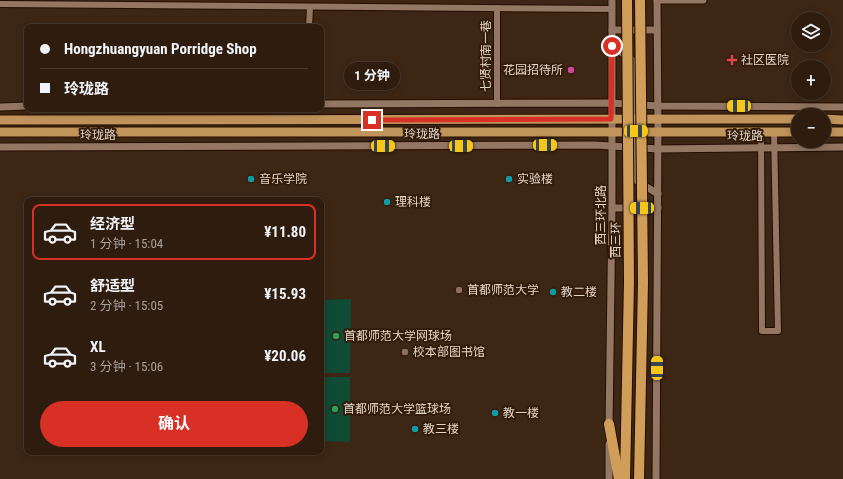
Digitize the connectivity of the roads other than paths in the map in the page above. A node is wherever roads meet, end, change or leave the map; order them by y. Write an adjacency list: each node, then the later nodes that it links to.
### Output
1 (612, 0): 10 (street, 西三环北路)
2 (627, 0): 53 (highway, 西三环, bridge)
3 (640, 0): 50 (highway, bridge)
4 (657, 0): 5 (street); 13 (street)
5 (703, 0)
6 (118, 3): 7 (street); 8 (street)
7 (0, 4)
8 (310, 7): 9 (street); 11 (street)
9 (497, 8): 10 (street); 17 (street, 七贤村南一巷)
10 (612, 9): 12 (street, 西三环北路)
11 (309, 24)
12 (612, 30): 13 (street); 14 (street, 西三环北路)
13 (657, 30): 20 (street)
14 (612, 46): 15 (street, 西三环北路); 18 (street)
15 (611, 102): 17 (street); 18 (street); 23 (street, 西三环北路)
16 (324, 104): 17 (street)
17 (497, 104)
18 (636, 104): 20 (street); 24 (street)
19 (24, 106): 21 (street)
20 (658, 106): 22 (street); 25 (street)
21 (0, 107)
22 (843, 107)
23 (611, 119): 24 (main road, 玲珑路); 27 (main road, 玲珑路); 30 (street, 西三环北路)
24 (636, 119): 25 (main road, 玲珑路); 31 (street)
25 (658, 119): 26 (main road, 玲珑路); 32 (street)
26 (791, 119)
27 (0, 120)
28 (831, 120): 29 (main road)
29 (843, 120)
30 (611, 131): 31 (main road, 玲珑路); 33 (main road, 玲珑路); 40 (street, 西三环北路)
31 (636, 131): 32 (main road, 玲珑路); 45 (street)
32 (658, 131): 34 (main road, 玲珑路); 41 (street)
33 (0, 132)
34 (761, 132): 35 (main road, 玲珑路); 42 (street)
35 (774, 132): 36 (main road, 玲珑路); 43 (street)
36 (791, 132)
37 (831, 132): 38 (main road)
38 (843, 132)
39 (0, 147): 40 (street, 玲珑路)
40 (612, 148): 45 (street, 玲珑路); 47 (street, 西三环北路)
41 (658, 148): 42 (street, 玲珑路); 45 (street, 玲珑路); 46 (street)
42 (761, 148): 43 (street, 玲珑路); 43 (street)
43 (775, 148): 44 (street, 玲珑路)
44 (843, 148)
45 (636, 149): 46 (street)
46 (658, 194): 48 (street)
47 (612, 208): 48 (street); 49 (street, 西三环北路)
48 (658, 208): 54 (street)
49 (609, 424): 51 (street, 西三环北路); 52 (highway)
50 (639, 478)
51 (609, 479)
52 (619, 479)
53 (625, 479)
54 (656, 479)

